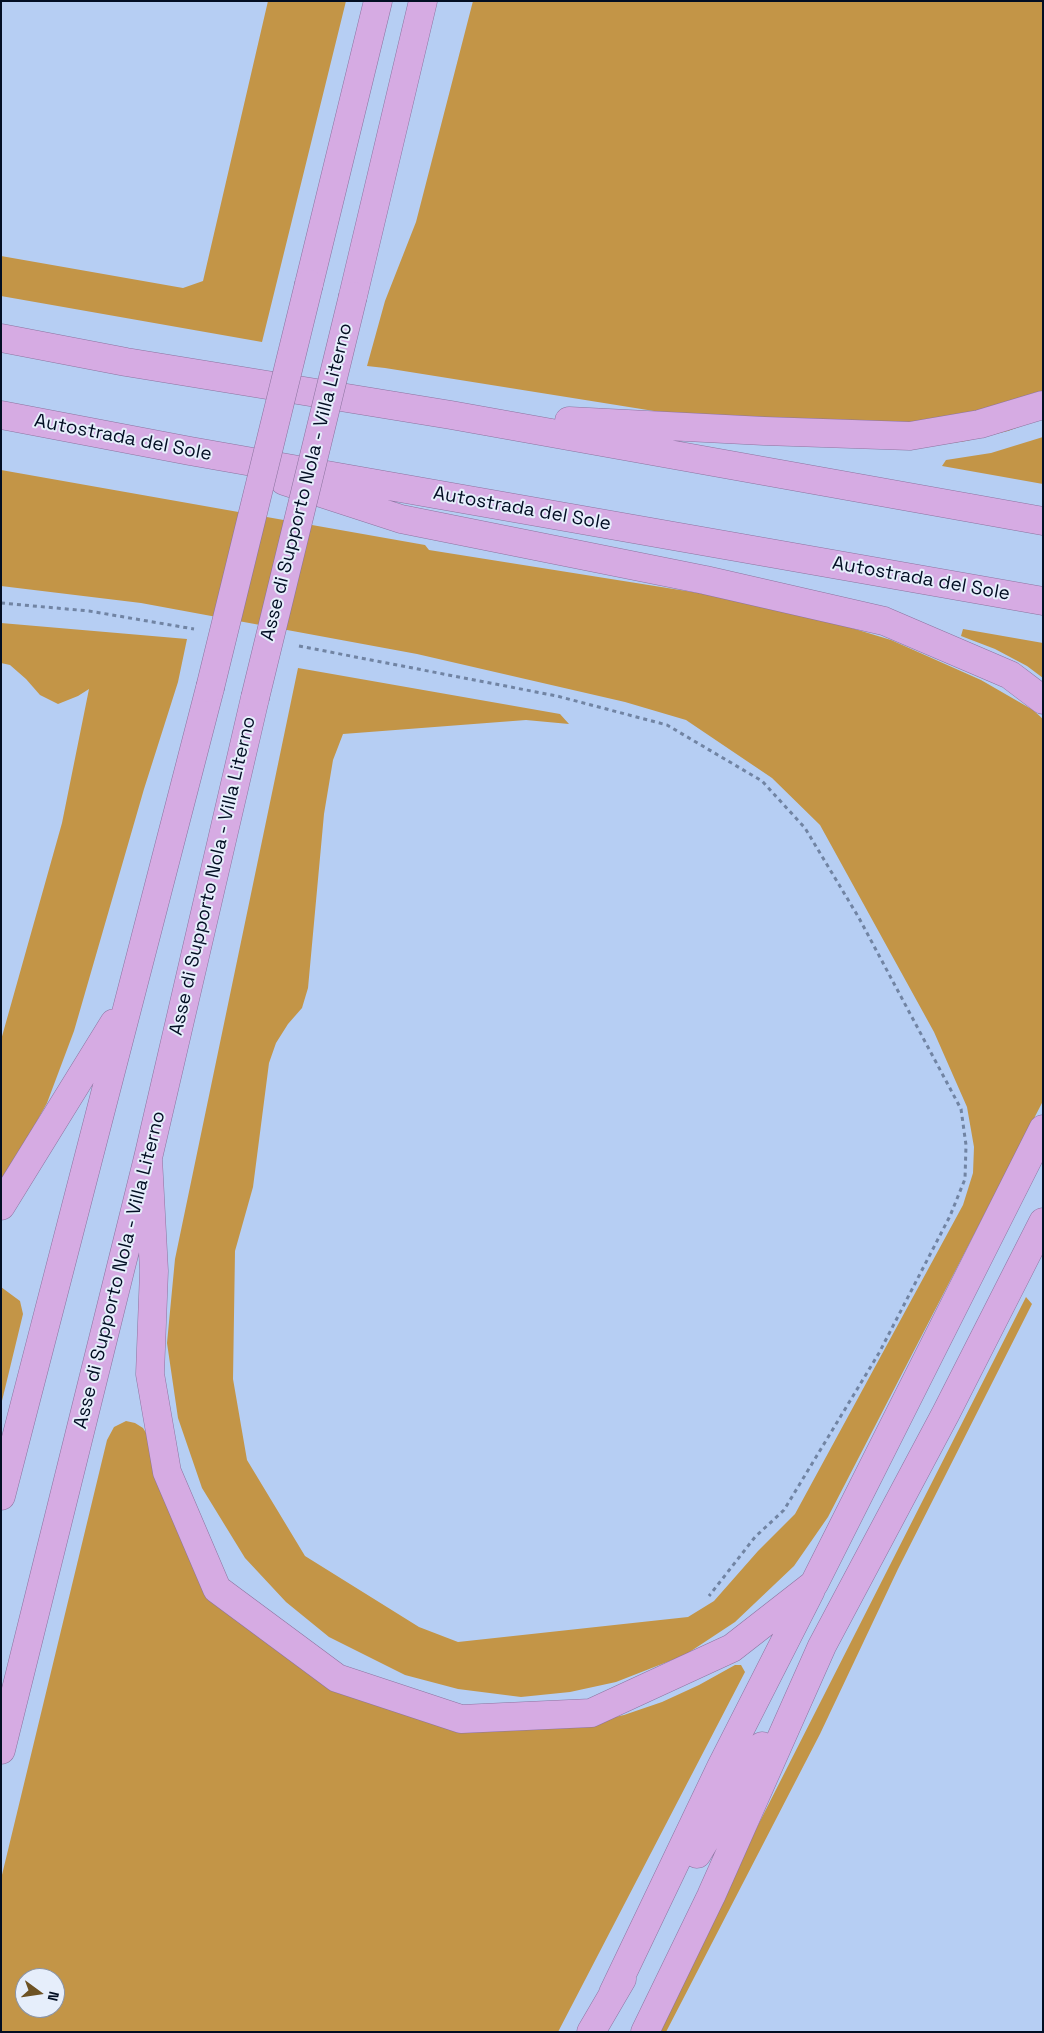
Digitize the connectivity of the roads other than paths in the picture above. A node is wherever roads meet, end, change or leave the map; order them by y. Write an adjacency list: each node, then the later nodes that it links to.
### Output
1 (378, 1): 11 (highway, bridge)
2 (423, 1): 13 (highway, Asse di Supporto Nola - Villa Literno, bridge)
3 (1, 338): 6 (highway)
4 (1043, 404): 6 (highway)
5 (1, 415): 7 (highway, Autostrada del Sole)
6 (451, 415): 8 (highway)
7 (190, 451): 9 (highway, Autostrada del Sole); 10 (highway)
8 (1043, 521)
9 (1043, 601)
10 (1043, 700)
11 (129, 998): 14 (highway); 16 (highway)
12 (1043, 1130): 17 (highway)
13 (148, 1158): 17 (highway); 19 (highway, Asse di Supporto Nola - Villa Literno)
14 (1, 1206)
15 (1043, 1222): 18 (highway)
16 (1, 1496)
17 (814, 1584): 20 (highway)
18 (822, 1646): 20 (highway); 22 (highway)
19 (1, 1750)
20 (613, 1993): 21 (highway)
21 (591, 2032)
22 (645, 2032)

